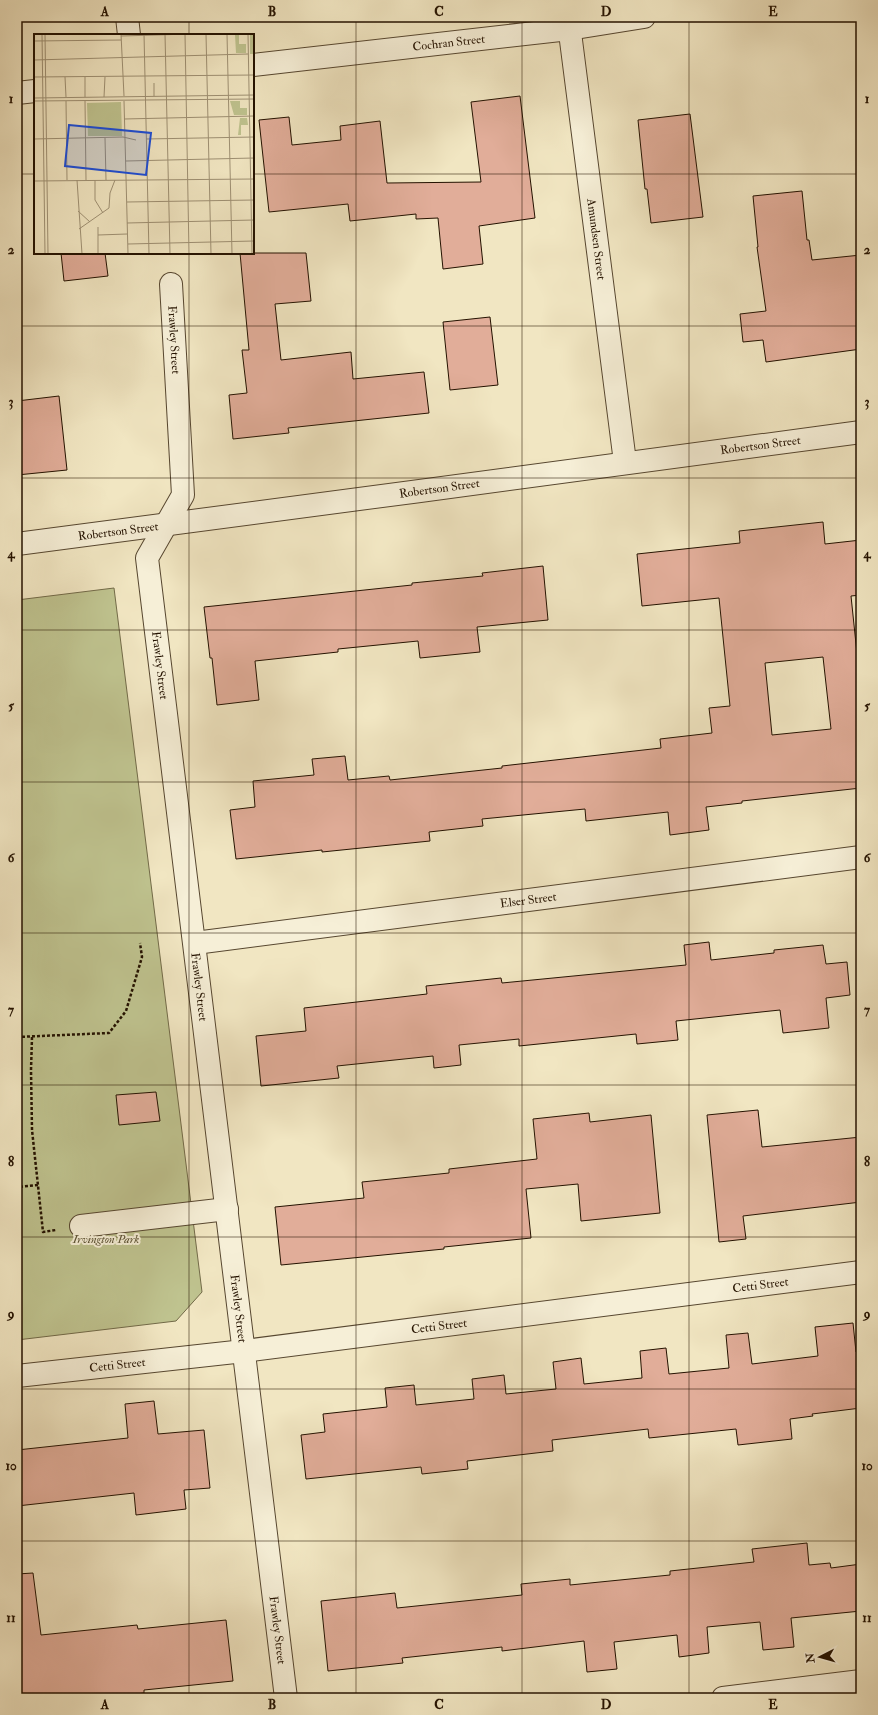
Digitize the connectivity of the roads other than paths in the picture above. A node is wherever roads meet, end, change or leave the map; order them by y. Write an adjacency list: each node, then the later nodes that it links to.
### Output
1 (127, 17): 4 (street)
2 (644, 17): 3 (street, Cochran Street)
3 (569, 23): 5 (street, Cochran Street); 10 (street, Amundsen Street)
4 (129, 34)
5 (254, 65)
6 (34, 91): 7 (street)
7 (17, 93)
8 (170, 284): 11 (street, Frawley Street)
9 (861, 432): 10 (street, Robertson Street)
10 (625, 462): 11 (street, Robertson Street)
11 (165, 526): 12 (street, Robertson Street); 14 (street, Frawley Street)
12 (17, 544)
13 (861, 858): 14 (street, Elser Street)
14 (195, 943): 15 (street, Frawley Street)
15 (227, 1209): 16 (street); 18 (street, Frawley Street)
16 (81, 1226)
17 (861, 1272): 18 (street, Cetti Street)
18 (244, 1351): 19 (street, Cetti Street); 21 (street, Frawley Street)
19 (17, 1376)
20 (861, 1681): 22 (street)
21 (286, 1698)
22 (723, 1698)

